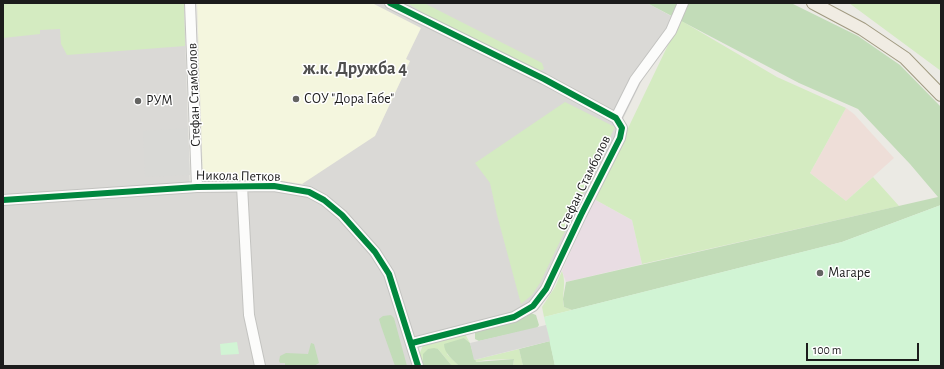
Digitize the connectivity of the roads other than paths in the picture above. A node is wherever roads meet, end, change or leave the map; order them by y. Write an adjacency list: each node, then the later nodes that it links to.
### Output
1 (190, 3): 8 (street, Стефан Стамболов)
2 (390, 3): 6 (street, Стефан Стамболов)
3 (683, 3): 6 (street, Стефан Стамболов)
4 (813, 3): 5 (main road)
5 (941, 95)
6 (616, 118): 10 (street, Стефан Стамболов)
7 (242, 186): 8 (street, Никола Петков); 10 (street, Никола Петков); 11 (street)
8 (197, 187): 9 (street, Никола Петков)
9 (3, 200)
10 (412, 343): 12 (street, Никола Петков)
11 (260, 366)
12 (418, 366)

